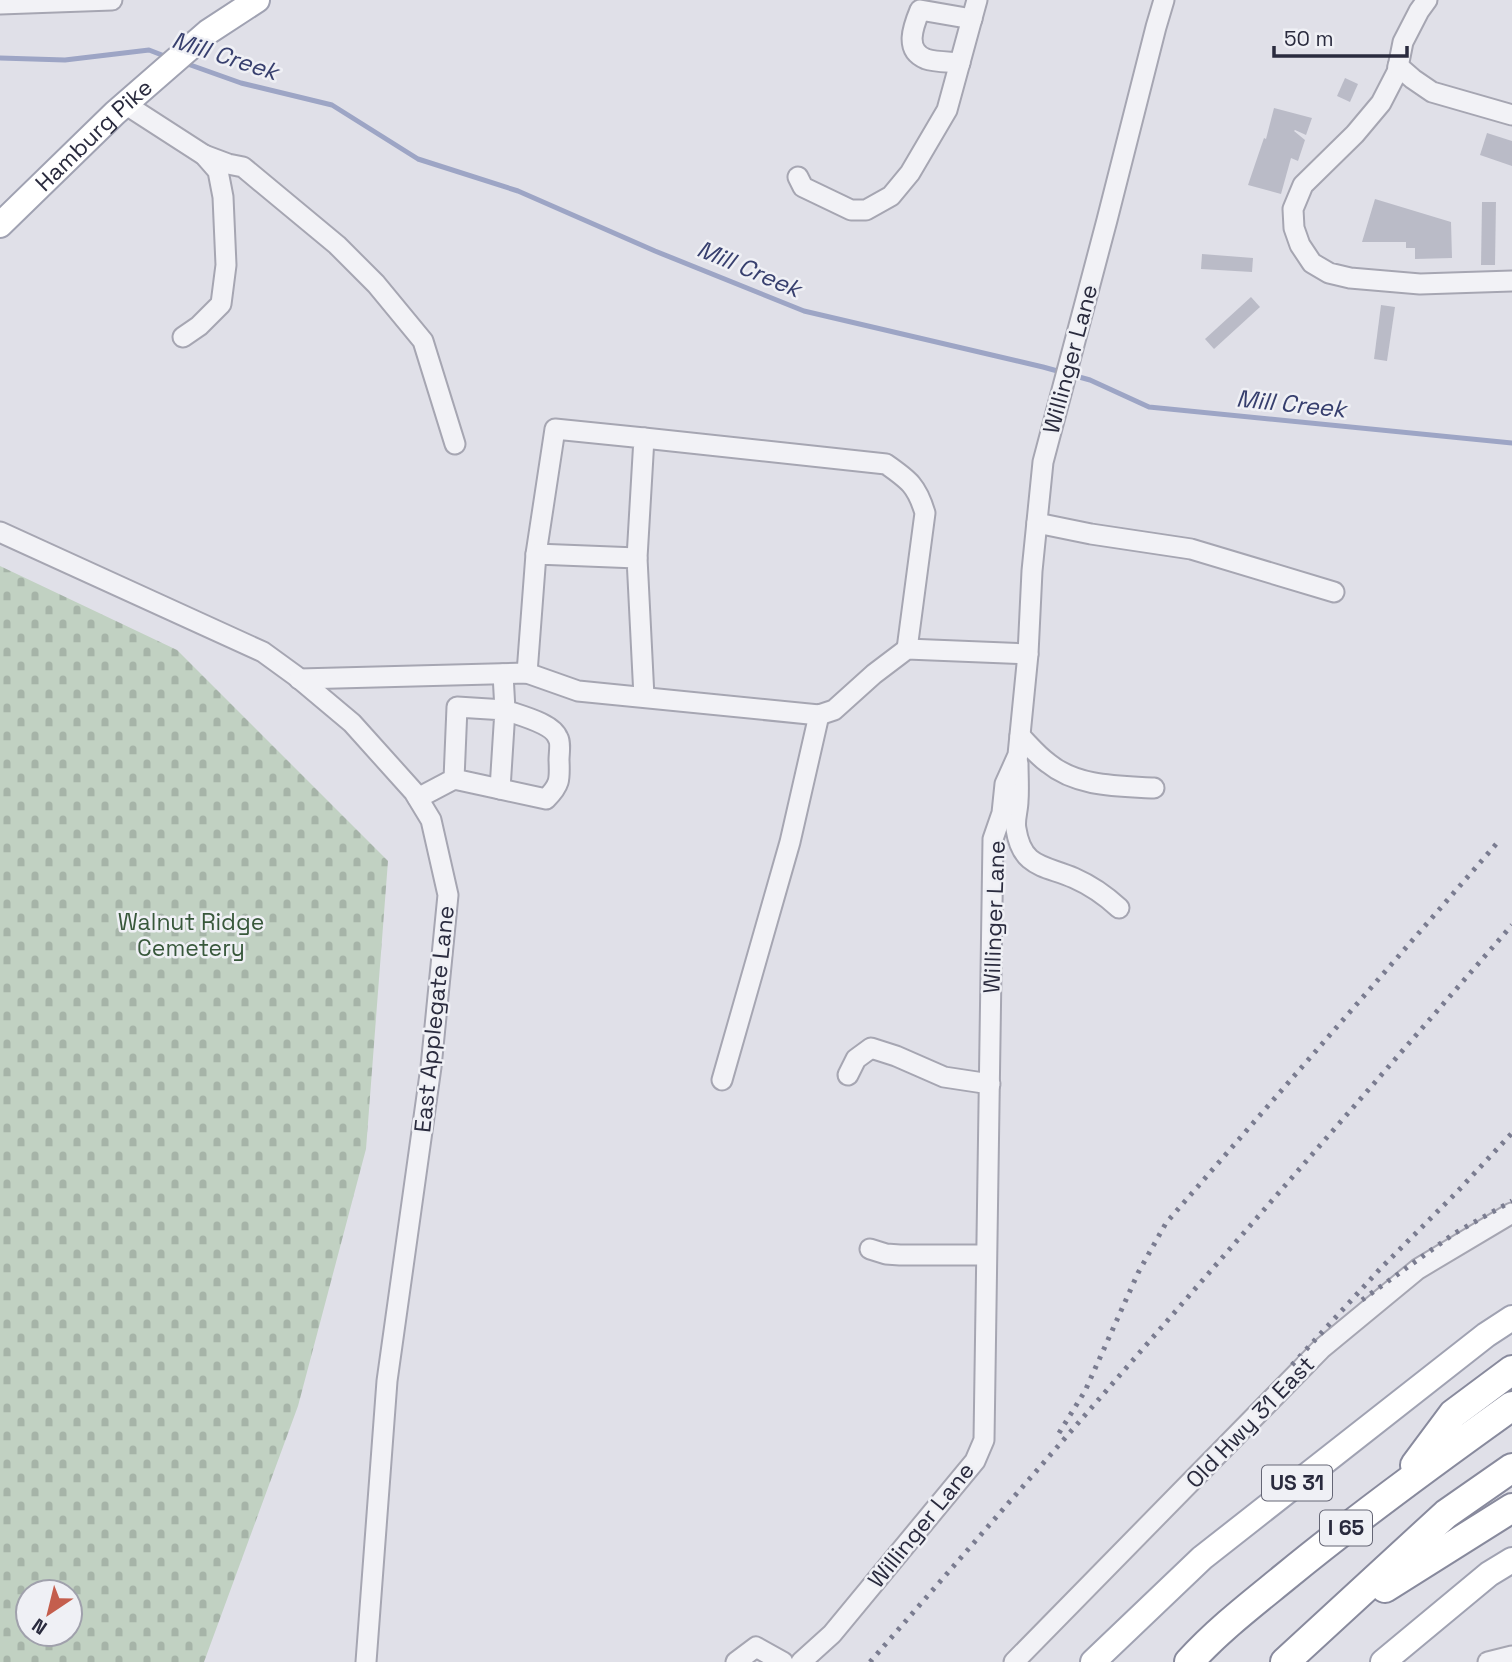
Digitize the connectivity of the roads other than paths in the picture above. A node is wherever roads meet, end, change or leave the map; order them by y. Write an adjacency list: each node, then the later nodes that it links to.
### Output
1 (112, 0): 5 (street)
2 (257, 0): 9 (main road, Hamburg Pike)
3 (1164, 0): 18 (street, Willinger Lane)
4 (1427, 0): 8 (street)
5 (8, 2)
6 (975, 9): 7 (street); 7 (street)
7 (960, 63): 12 (street)
8 (1398, 66): 10 (street); 14 (street)
9 (130, 100): 11 (street); 13 (main road, Hamburg Pike)
10 (1512, 116)
11 (204, 155): 15 (street); 17 (street)
12 (798, 177)
13 (0, 225)
14 (1512, 281)
15 (183, 337)
16 (644, 438): 20 (street); 21 (street); 23 (street)
17 (455, 444)
18 (1037, 523): 22 (street); 24 (street, Willinger Lane)
19 (0, 532): 27 (street, East Applegate Lane)
20 (536, 554): 21 (street); 25 (street)
21 (637, 558): 28 (street)
22 (1334, 592)
23 (907, 649): 24 (street); 30 (street)
24 (1028, 654): 31 (street, Willinger Lane)
25 (527, 673): 26 (street); 28 (street)
26 (503, 674): 27 (street); 29 (street)
27 (299, 679): 35 (street, East Applegate Lane)
28 (644, 697): 30 (street)
29 (505, 710): 32 (street); 33 (street); 33 (street)
30 (819, 715): 38 (street)
31 (1019, 745): 34 (street); 36 (street); 39 (street, Willinger Lane)
32 (454, 779): 33 (street); 35 (street)
33 (500, 789)
34 (1154, 789)
35 (418, 798): 52 (street, East Applegate Lane)
36 (1119, 908)
37 (848, 1075): 39 (street)
38 (722, 1080)
39 (990, 1084): 42 (street, Willinger Lane)
40 (1512, 1213): 56 (street, Old Hwy 31 East)
41 (870, 1249): 42 (street)
42 (986, 1255): 55 (street, Willinger Lane)
43 (1512, 1318): 57 (main road, US 31)
44 (1512, 1370): 47 (highway)
45 (1512, 1406): 47 (highway, I 65)
46 (1512, 1468): 50 (highway, I 65)
47 (1398, 1488): 58 (highway, I 65)
48 (1512, 1508): 50 (highway)
49 (1512, 1560): 60 (main road)
50 (1323, 1627): 59 (highway, I 65)
51 (1512, 1656): 61 (street)
52 (366, 1662)
53 (736, 1662): 54 (street)
54 (783, 1662)
55 (801, 1662)
56 (1014, 1662)
57 (1093, 1662)
58 (1189, 1662)
59 (1285, 1662)
60 (1382, 1662)
61 (1488, 1662)

